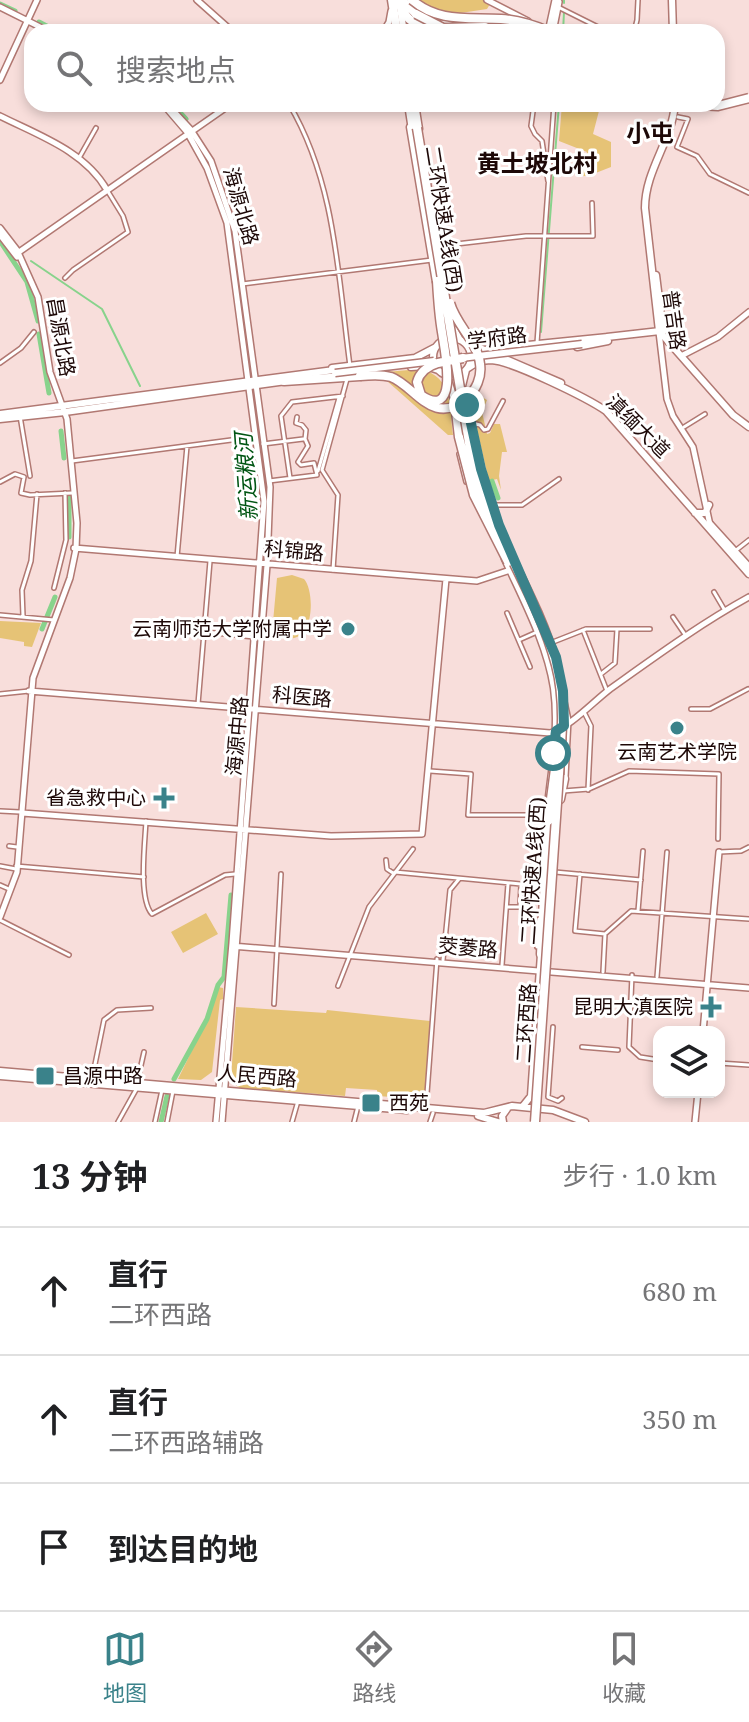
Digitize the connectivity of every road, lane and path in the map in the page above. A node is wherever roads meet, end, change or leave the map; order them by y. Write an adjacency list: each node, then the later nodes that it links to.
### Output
1 (35, 0): 13 (street)
2 (199, 0): 17 (street)
3 (396, 0): 11 (main road); 20 (highway); 21 (highway, bridge); 23 (highway, bridge)
4 (412, 0): 25 (highway, bridge)
5 (487, 0): 9 (street)
6 (638, 0): 33 (street)
7 (674, 0): 34 (main road)
8 (557, 2): 31 (street); 32 (street)
9 (497, 5): 12 (street); 29 (street)
10 (0, 9): 13 (street)
11 (391, 10): 18 (street); 19 (main road)
12 (497, 20): 24 (main road); 28 (main road)
13 (25, 22): 15 (street); 16 (street); 35 (street)
14 (24, 24): 36 (street)
15 (29, 24)
16 (30, 24)
17 (226, 24)
18 (388, 24)
19 (396, 24)
20 (398, 24)
21 (414, 24)
22 (431, 24): 30 (highway, bridge)
23 (433, 24)
24 (469, 24)
25 (475, 24)
26 (497, 24): 27 (highway, bridge)
27 (526, 24)
28 (528, 24)
29 (536, 24)
30 (538, 24)
31 (552, 24)
32 (594, 24)
33 (636, 24)
34 (675, 24)
35 (0, 72)
36 (0, 80)
37 (749, 96): 38 (highway, bridge); 39 (highway, bridge)
38 (725, 100)
39 (725, 104)
40 (172, 112): 54 (street, 海源北路)
41 (218, 112): 54 (street)
42 (293, 112): 67 (street)
43 (411, 112): 69 (highway, 二环快速A线(西), bridge)
44 (412, 112): 66 (main road)
45 (413, 112): 64 (highway, bridge)
46 (413, 112): 64 (main road)
47 (533, 112): 56 (street)
48 (553, 112): 56 (street)
49 (676, 112): 75 (main road, 普吉路)
50 (678, 112): 52 (main road, 普吉路)
51 (0, 117): 55 (street); 58 (street)
52 (678, 117): 59 (street); 75 (main road, 普吉路)
53 (96, 128): 55 (street)
54 (190, 132): 58 (street); 70 (street, 海源北路); 95 (street, 海源北路)
55 (79, 158): 58 (street)
56 (547, 162): 57 (street); 63 (street)
57 (548, 185)
58 (106, 189): 65 (street); 68 (street)
59 (749, 193)
60 (592, 203): 63 (street)
61 (0, 228): 65 (street, 昌源北路)
62 (0, 235): 65 (street, 昌源北路)
63 (547, 236): 64 (street); 79 (street)
64 (438, 247): 71 (main road); 93 (highway, bridge); 134 (highway, bridge)
65 (16, 252): 99 (street, 昌源北路); 99 (street, 昌源北路)
66 (432, 260): 67 (street); 72 (main road)
67 (338, 272): 70 (street); 88 (street)
68 (65, 278)
69 (437, 279): 85 (highway, bridge); 131 (highway, 二环快速A线(西), bridge)
70 (242, 284): 95 (street, 海源北路)
71 (449, 309): 72 (main road); 77 (main road)
72 (440, 311): 80 (main road)
73 (749, 312): 83 (street)
74 (34, 332): 86 (street)
75 (661, 333): 76 (main road, 学府路); 83 (main road); 105 (street, 普吉路); 122 (street, 普吉路)
76 (608, 339): 78 (main road, 学府路); 79 (main road, 学府路); 82 (main road)
77 (463, 342): 80 (main road); 81 (main road, 学府路); 90 (main road)
78 (582, 342): 85 (main road, 学府路, bridge); 91 (main road, 学府路, bridge)
79 (537, 343): 82 (main road, 学府路)
80 (438, 345): 84 (main road); 92 (main road)
81 (480, 348): 82 (main road, 学府路); 87 (main road, 滇缅大道)
82 (523, 349): 87 (main road)
83 (684, 355): 106 (main road)
84 (417, 357): 88 (main road); 89 (main road)
85 (463, 358): 91 (main road, 学府路, bridge)
86 (0, 363)
87 (517, 363): 122 (main road, 滇缅大道)
88 (350, 366): 94 (main road)
89 (418, 366): 92 (main road); 93 (main road)
90 (467, 369): 92 (main road); 98 (main road, 二环西路); 122 (main road, 滇缅大道)
91 (335, 372): 94 (main road)
92 (442, 372): 98 (main road, 二环西路)
93 (347, 376): 94 (highway); 96 (street)
94 (284, 378): 95 (main road)
95 (252, 383): 99 (main road); 107 (street, 海源中路); 110 (street, 海源中路)
96 (341, 396): 109 (street); 113 (street)
97 (503, 401): 104 (street)
98 (458, 403): 104 (street); 121 (main road, 二环西路); 131 (main road, 二环西路); 131 (highway, bridge); 134 (highway, bridge)
99 (61, 409): 101 (main road); 102 (main road); 112 (street); 119 (street)
100 (705, 414): 105 (street)
101 (0, 416): 102 (main road)
102 (20, 416): 114 (street)
103 (297, 417): 108 (street)
104 (472, 423): 121 (street)
105 (684, 427): 122 (street, 普吉路)
106 (749, 427)
107 (256, 437): 111 (street); 129 (street, 海源中路)
108 (305, 439): 109 (street); 113 (street)
109 (285, 441): 110 (street); 115 (street)
110 (263, 444): 117 (street, 海源中路)
111 (187, 446): 112 (street); 127 (street)
112 (72, 461): 125 (street)
113 (319, 471): 115 (street); 132 (street)
114 (30, 476)
115 (290, 478): 117 (street)
116 (559, 479): 121 (street)
117 (269, 481): 129 (street, 海源中路)
118 (0, 482): 120 (street)
119 (69, 493): 120 (street); 125 (street); 136 (street)
120 (37, 494): 142 (street)
121 (492, 505): 153 (main road, 二环西路)
122 (703, 510): 123 (main road, 滇缅大道); 123 (main road, 滇缅大道); 123 (street, 普吉路)
123 (717, 534): 126 (main road, 滇缅大道); 133 (main road, 滇缅大道)
124 (749, 540): 126 (street)
125 (75, 548): 127 (street, 科锦路); 144 (street)
126 (735, 551): 130 (main road, 滇缅大道)
127 (177, 557): 128 (street, 科锦路)
128 (210, 560): 129 (street, 科锦路); 148 (street)
129 (263, 564): 132 (street, 科锦路); 151 (street, 海源中路); 163 (street, 海源中路)
130 (749, 567)
131 (510, 568): 135 (street, 科锦路); 149 (main road, 二环西路); 170 (highway, 二环快速A线(西), bridge)
132 (333, 570): 135 (street, 科锦路)
133 (749, 574)
134 (519, 576): 153 (highway, bridge)
135 (446, 579): 166 (street)
136 (54, 588)
137 (714, 592): 139 (street)
138 (749, 598): 139 (street); 165 (street)
139 (724, 611): 150 (street)
140 (507, 613): 152 (street)
141 (0, 615): 142 (street)
142 (23, 616): 144 (street)
143 (673, 617): 150 (street)
144 (50, 619): 157 (street)
145 (617, 629): 146 (street); 147 (street); 155 (street)
146 (650, 629)
147 (583, 630): 153 (street); 155 (street)
148 (205, 632): 151 (street); 161 (street)
149 (537, 632): 152 (street); 168 (main road, 二环西路)
150 (686, 636): 158 (street)
151 (254, 637): 163 (street, 海源中路)
152 (518, 640): 154 (street)
153 (551, 646): 167 (main road, 二环西路); 173 (highway, bridge); 254 (highway, bridge)
154 (530, 667)
155 (601, 674): 158 (street)
156 (748, 689): 160 (street)
157 (28, 690): 159 (street); 161 (street, 科医路); 175 (street)
158 (607, 691): 167 (street)
159 (0, 694)
160 (726, 700): 162 (street); 164 (street)
161 (198, 704): 163 (street, 科医路)
162 (728, 706)
163 (252, 709): 166 (street, 科医路); 178 (street, 海源中路)
164 (691, 709)
165 (584, 712): 167 (street); 172 (street)
166 (434, 723): 168 (street, 科医路); 171 (street)
167 (567, 724): 168 (street); 173 (main road, 二环西路)
168 (556, 731): 169 (main road, 二环西路)
169 (555, 744): 176 (street); 212 (main road, 二环西路)
170 (556, 765): 212 (highway, bridge); 254 (highway, 二环快速A线(西), bridge)
171 (430, 771): 176 (street); 178 (street)
172 (588, 790): 173 (street); 179 (street)
173 (561, 797): 188 (main road, 二环西路)
174 (0, 811): 175 (street)
175 (18, 812): 177 (street); 187 (street); 187 (street)
176 (546, 815): 198 (street)
177 (146, 821): 178 (street); 193 (street)
178 (242, 829): 190 (street, 海源中路); 208 (street, 海源中路)
179 (718, 839)
180 (749, 847): 184 (street)
181 (413, 849): 189 (street)
182 (643, 851): 195 (street)
183 (667, 852): 203 (street)
184 (719, 852): 204 (street)
185 (386, 860): 189 (street)
186 (0, 866): 187 (street)
187 (15, 868): 193 (street); 199 (street)
188 (555, 872): 192 (street); 212 (main road, 二环西路)
189 (394, 873): 194 (street); 210 (street)
190 (235, 874): 193 (street); 208 (street, 海源中路)
191 (281, 874): 209 (street)
192 (580, 874): 195 (street); 207 (street)
193 (144, 877)
194 (459, 879): 196 (street); 213 (street)
195 (641, 880): 202 (street)
196 (508, 884): 197 (street); 200 (street)
197 (521, 885): 198 (street); 200 (street)
198 (541, 886): 215 (street)
199 (6, 888): 201 (street); 205 (street)
200 (507, 907): 214 (street)
201 (0, 910)
202 (638, 911): 203 (street); 207 (street)
203 (662, 914): 204 (street); 218 (street)
204 (712, 917): 206 (street); 219 (street)
205 (0, 918): 211 (street)
206 (749, 919)
207 (605, 934): 216 (street)
208 (233, 945): 209 (street, 茭菱路); 239 (street, 海源中路)
209 (277, 948): 210 (street, 茭菱路); 222 (street)
210 (349, 954): 213 (street, 茭菱路); 220 (street)
211 (69, 955)
212 (545, 955): 215 (main road)
213 (439, 960): 214 (street, 茭菱路); 215 (street, 茭菱路); 245 (street)
214 (502, 965): 215 (street, 茭菱路)
215 (544, 969): 216 (street, 茭菱路); 217 (street, 茭菱路); 233 (main road); 234 (main road); 254 (main road, 二环西路, bridge)
216 (603, 972): 217 (street, 茭菱路)
217 (631, 976): 218 (street, 茭菱路); 219 (street, 茭菱路); 229 (street)
218 (657, 977): 219 (street, 茭菱路)
219 (706, 983): 221 (street, 茭菱路); 224 (street)
220 (338, 986)
221 (749, 987)
222 (274, 1004)
223 (151, 1008): 235 (street)
224 (703, 1026)
225 (553, 1027): 242 (street)
226 (582, 1047): 227 (street)
227 (618, 1050)
228 (144, 1052): 236 (street)
229 (653, 1059)
230 (725, 1063): 231 (street)
231 (749, 1065)
232 (0, 1074): 235 (main road, 人民西路); 236 (main road, 人民西路)
233 (532, 1076): 234 (main road); 244 (main road)
234 (541, 1077): 242 (main road)
235 (92, 1079): 236 (main road, 人民西路)
236 (137, 1086): 237 (main road, 人民西路); 239 (main road, 人民西路); 246 (street)
237 (162, 1090): 238 (main road, 人民西路); 247 (street)
238 (173, 1091): 239 (main road, 人民西路); 248 (street)
239 (221, 1092): 241 (main road, 人民西路); 245 (main road, 人民西路); 249 (street, 海源中路)
240 (697, 1098): 257 (street)
241 (298, 1101): 243 (main road, 人民西路); 250 (street)
242 (558, 1105): 244 (main road, 人民西路); 255 (main road); 256 (main road, 人民西路)
243 (358, 1106): 245 (main road, 人民西路); 251 (street)
244 (512, 1107): 245 (main road, 人民西路); 253 (main road, 人民西路)
245 (430, 1110): 252 (street); 253 (main road, 人民西路)
246 (118, 1122)
247 (155, 1122)
248 (167, 1122)
249 (219, 1122)
250 (292, 1122)
251 (354, 1122)
252 (430, 1122)
253 (500, 1122)
254 (533, 1122)
255 (564, 1122)
256 (585, 1122)
257 (695, 1122)

